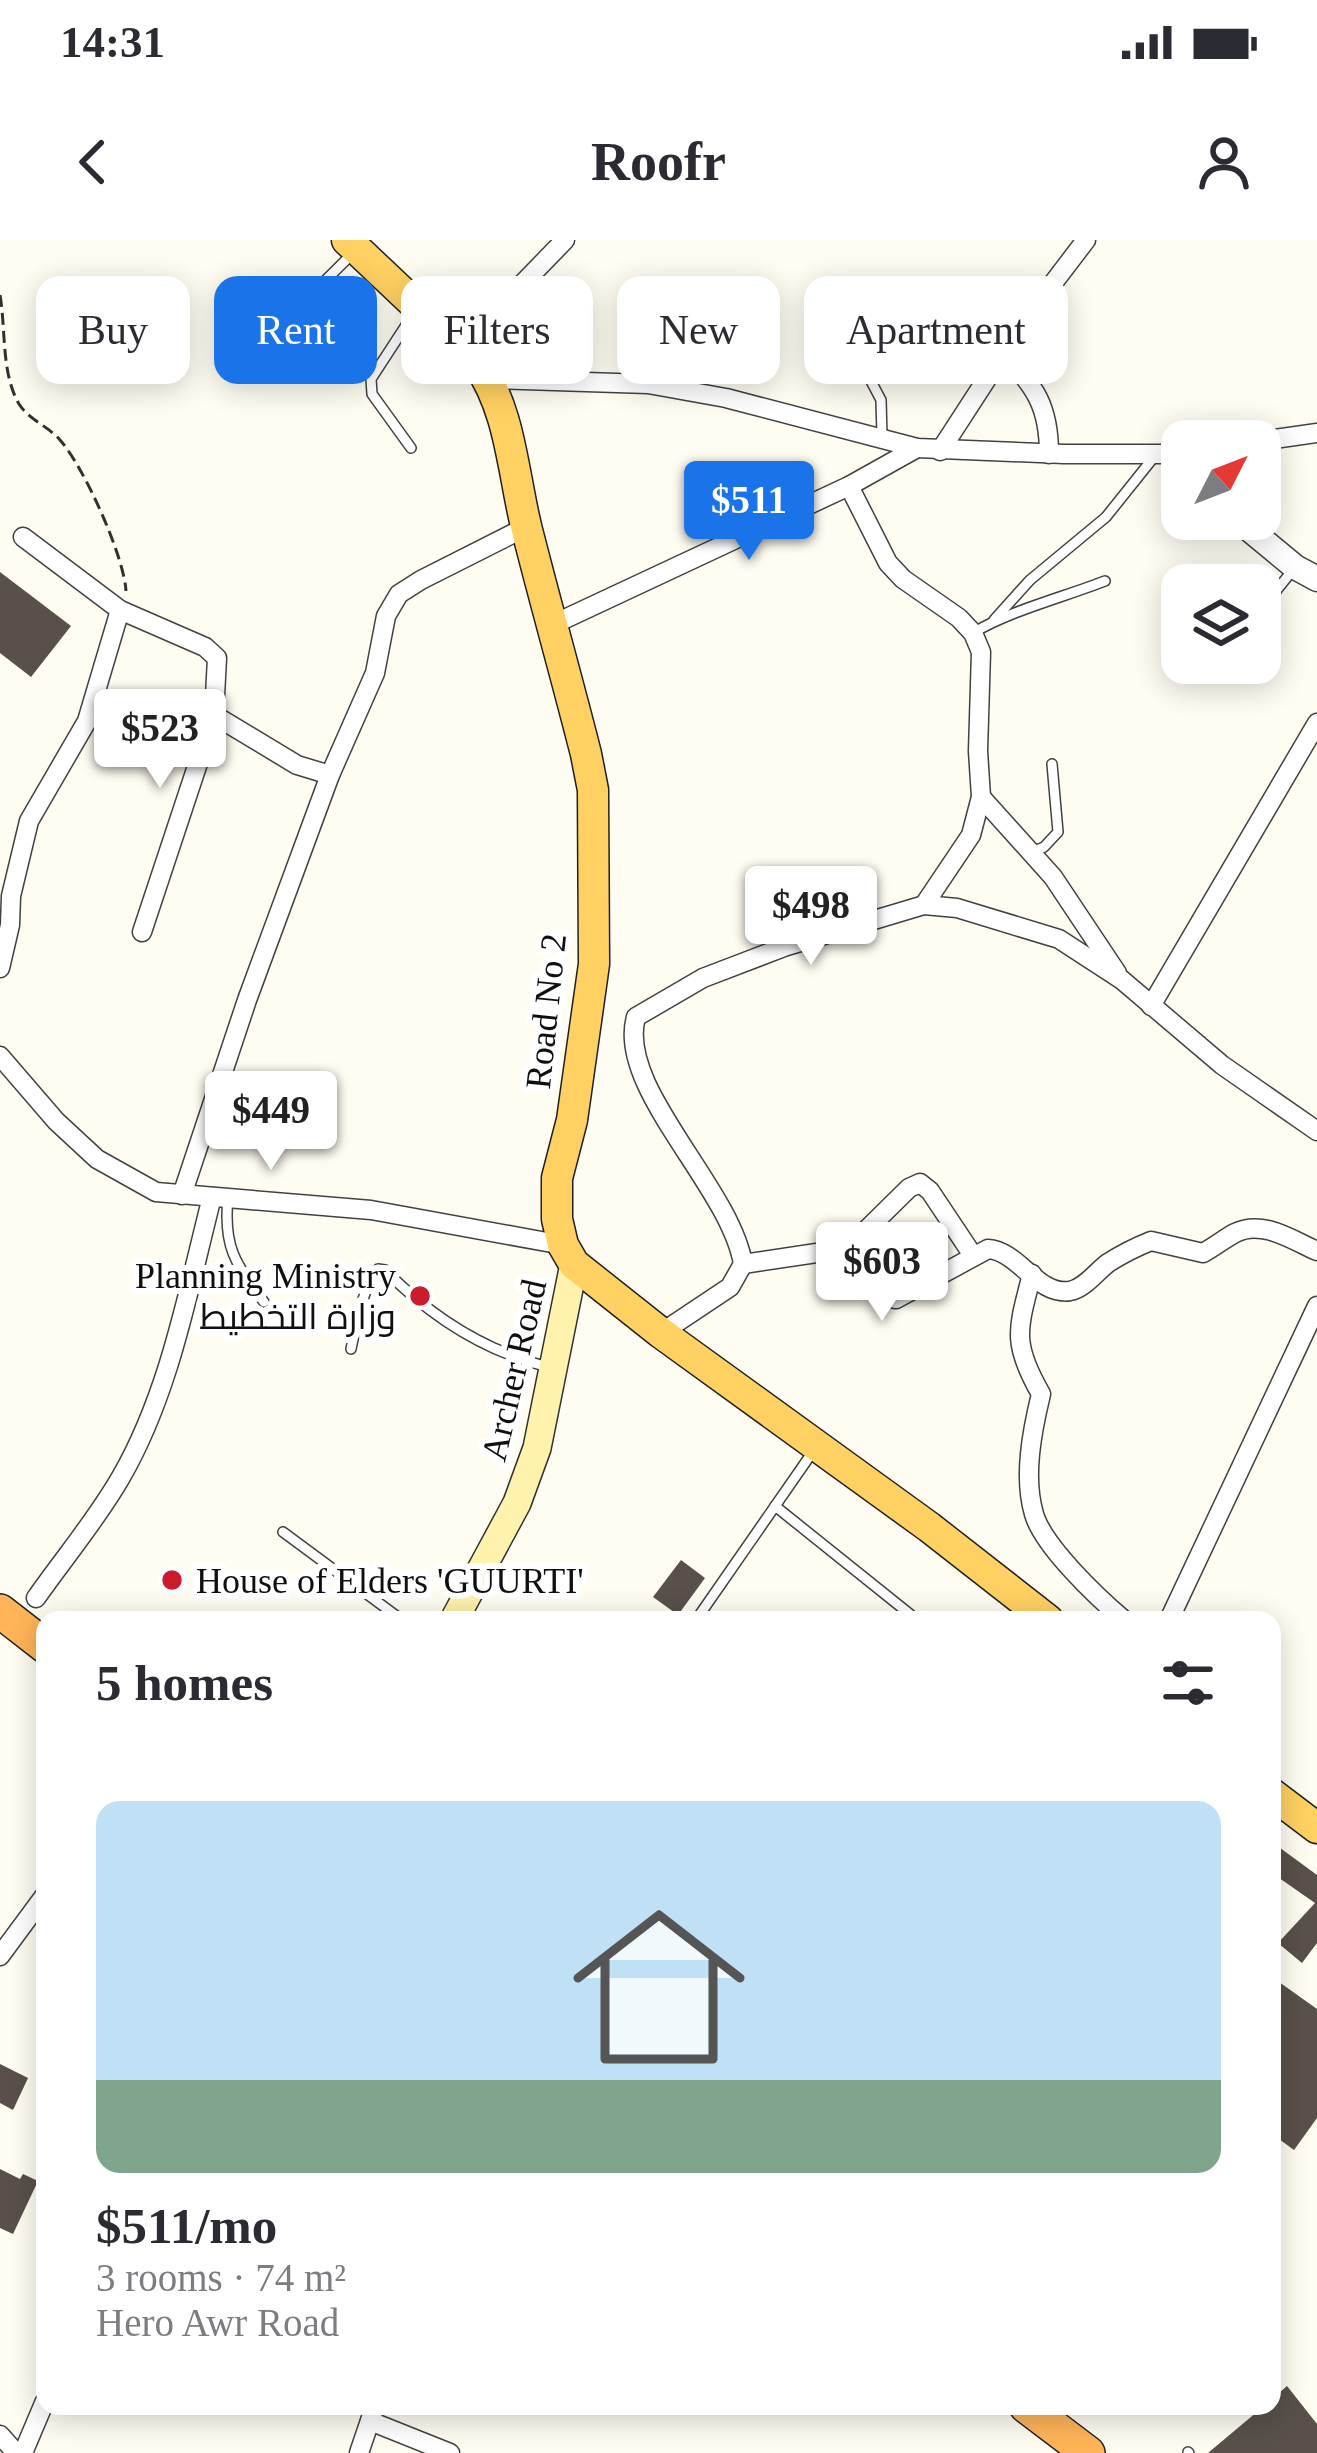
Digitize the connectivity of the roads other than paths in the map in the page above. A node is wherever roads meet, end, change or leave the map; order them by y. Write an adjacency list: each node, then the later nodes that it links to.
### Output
1 (565, 240): 5 (street)
2 (1086, 240): 6 (street)
3 (352, 245): 4 (lane); 7 (main road, Road No 2)
4 (323, 276)
5 (530, 276)
6 (1060, 276)
7 (401, 292)
8 (401, 333): 17 (lane)
9 (593, 382): 15 (street)
10 (491, 384): 24 (main road, Road No 2)
11 (872, 384): 15 (lane)
12 (984, 384): 19 (street)
13 (1031, 384): 20 (street)
14 (1317, 433): 16 (street)
15 (883, 438): 18 (street)
16 (1281, 438)
17 (412, 448)
18 (916, 448): 19 (street); 23 (street)
19 (940, 451): 20 (street)
20 (1049, 454): 21 (street)
21 (1157, 454): 22 (street); 31 (lane)
22 (1161, 454)
23 (849, 486): 32 (street); 33 (street)
24 (526, 527): 32 (main road, Road No 2); 37 (street)
25 (23, 537): 30 (street)
26 (1264, 540): 27 (street)
27 (1306, 573): 29 (lane)
28 (1105, 580): 31 (lane)
29 (1281, 593)
30 (121, 610): 34 (street); 42 (street)
31 (994, 620): 33 (lane)
32 (554, 624): 50 (main road, Road No 2)
33 (973, 633): 38 (street)
34 (214, 715): 37 (street); 41 (street)
35 (1317, 723): 44 (street)
36 (1052, 764): 39 (lane)
37 (330, 775): 47 (street)
38 (981, 797): 39 (street); 40 (street)
39 (1032, 852): 43 (street)
40 (924, 905): 43 (street); 53 (street)
41 (142, 932)
42 (0, 968)
43 (1121, 980): 44 (street)
44 (1151, 1006): 46 (street)
45 (0, 1055): 47 (street)
46 (1317, 1131)
47 (182, 1195): 48 (street)
48 (220, 1197): 50 (street); 55 (lane); 63 (street)
49 (1317, 1251): 54 (street)
50 (568, 1254): 57 (main road); 59 (main road, Archer Road)
51 (973, 1255): 52 (street); 52 (street); 54 (street)
52 (838, 1258): 53 (street)
53 (743, 1264): 57 (street)
54 (1032, 1274): 70 (street)
55 (264, 1302)
56 (1315, 1313): 71 (street)
57 (661, 1333): 60 (main road)
58 (351, 1349): 59 (lane)
59 (553, 1369): 66 (main road, Archer Road)
60 (817, 1445): 61 (lane); 69 (main road)
61 (775, 1506): 67 (lane); 68 (lane)
62 (283, 1532): 65 (lane)
63 (37, 1598)
64 (0, 1611): 72 (highway)
65 (390, 1611)
66 (459, 1611)
67 (702, 1611)
68 (906, 1611)
69 (1036, 1611)
70 (1115, 1611)
71 (1172, 1611)
72 (36, 1639)
73 (1281, 1801): 74 (main road)
74 (1317, 1828)
75 (36, 1907): 76 (street)
76 (0, 1956)
77 (38, 2415): 82 (street)
78 (372, 2415): 83 (street)
79 (374, 2415): 84 (street)
80 (1038, 2415): 85 (highway)
81 (0, 2435): 82 (street)
82 (20, 2453)
83 (359, 2453)
84 (450, 2453)
85 (1088, 2453)

